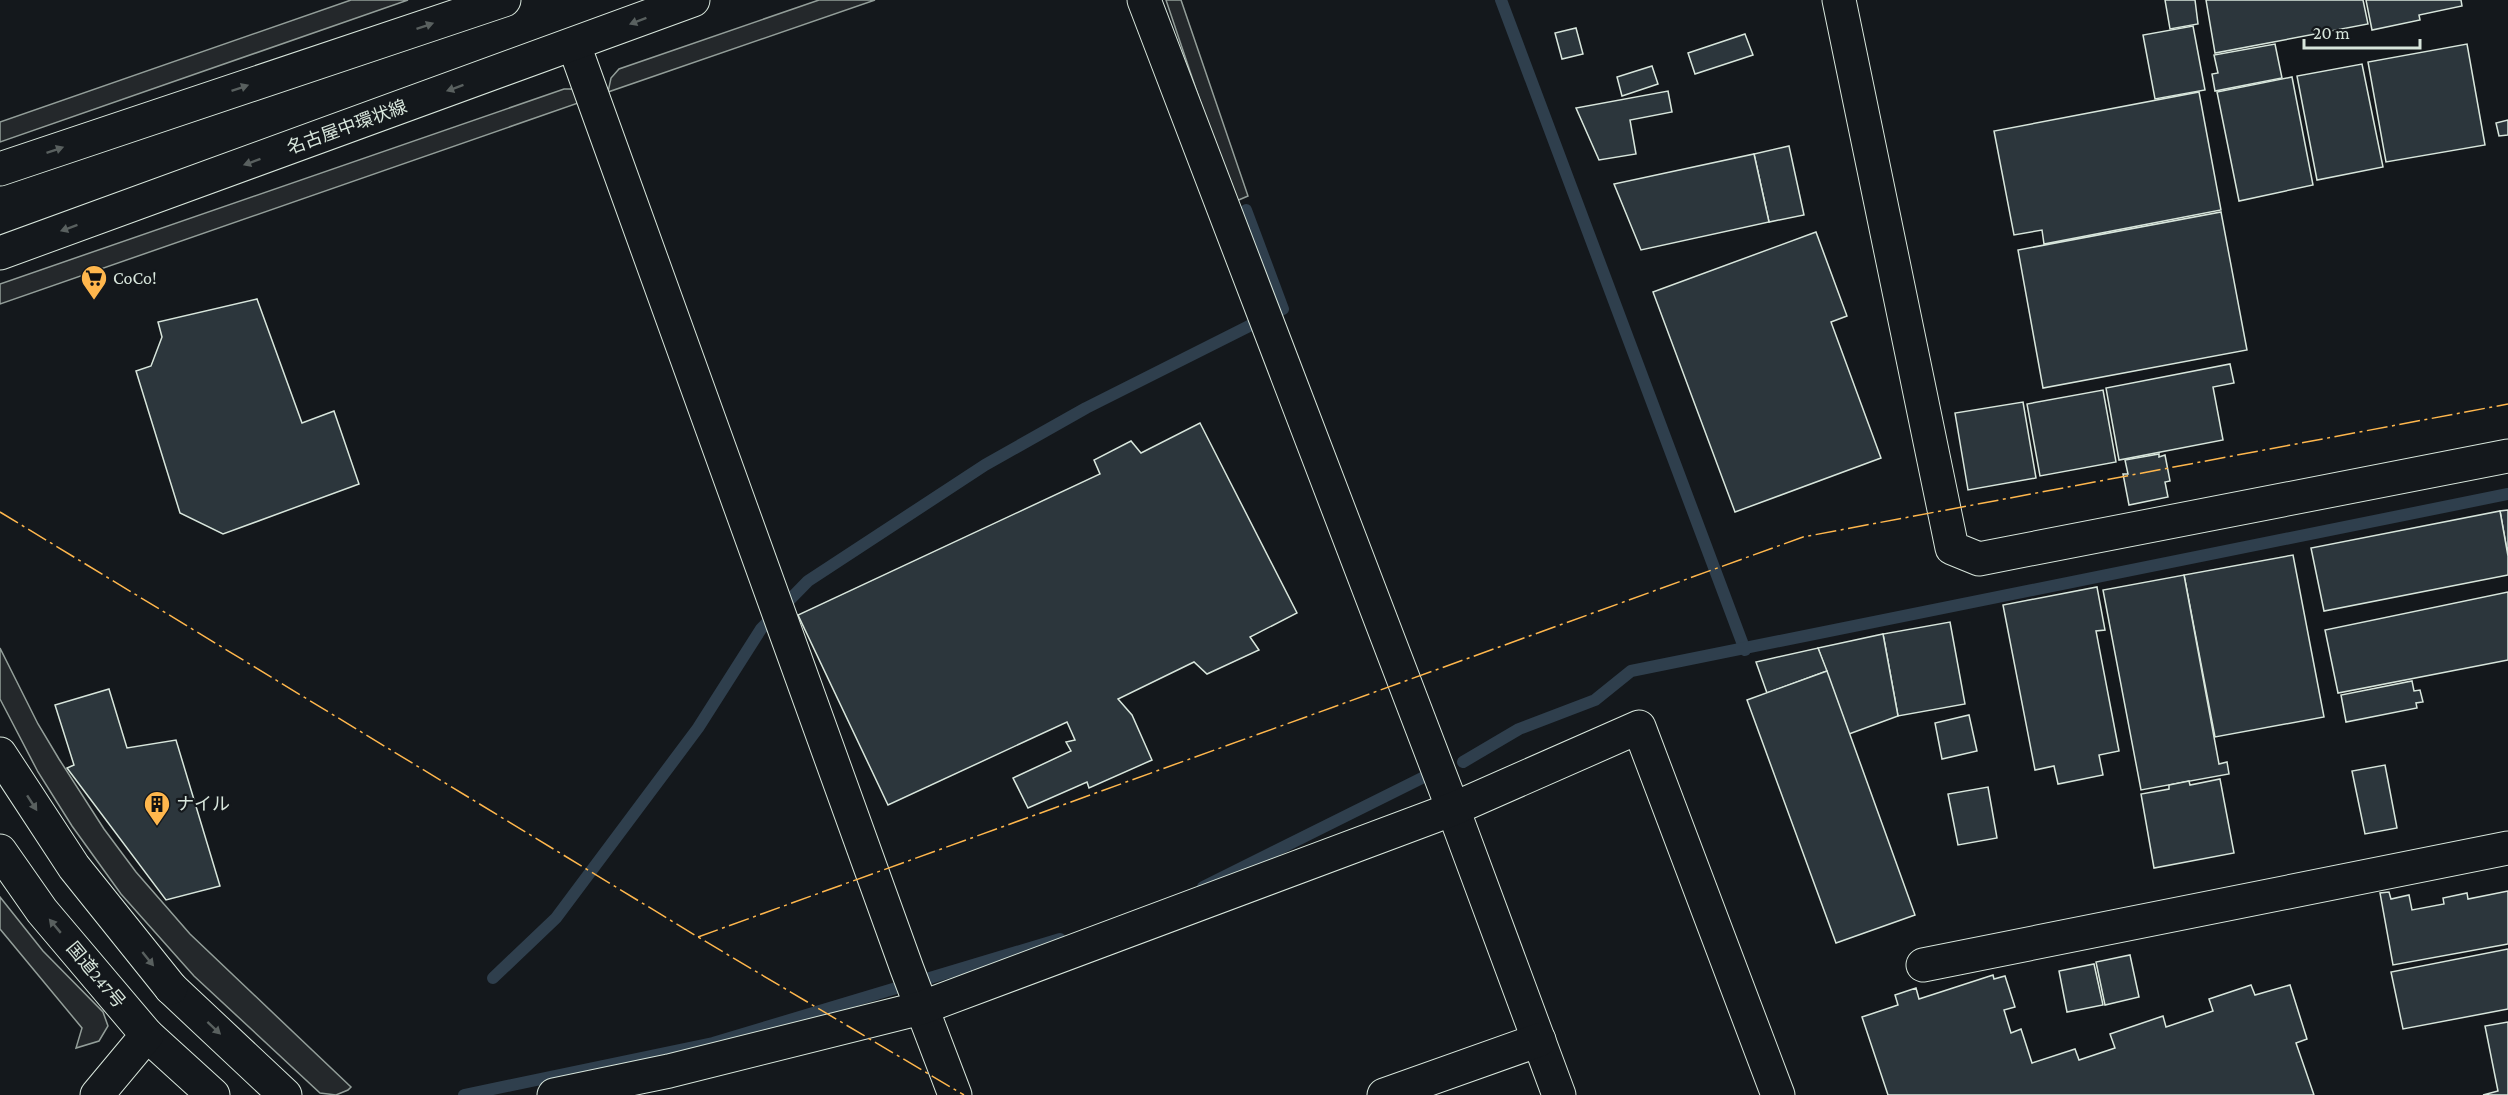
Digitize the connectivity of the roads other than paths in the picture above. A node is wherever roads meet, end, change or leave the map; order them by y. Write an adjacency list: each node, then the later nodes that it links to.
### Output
1 (504, 0): 6 (main road, one-way to 1)
2 (693, 0): 5 (main road, 名古屋中環状線, one-way to 5)
3 (1144, 0): 10 (main road)
4 (1839, 0): 8 (main road)
5 (574, 45): 7 (main road, 名古屋中環状線, one-way to 7); 14 (main road)
6 (0, 169)
7 (0, 253)
8 (2508, 456)
9 (0, 754): 20 (main road, one-way to 20)
10 (1453, 809): 14 (main road); 16 (main road); 25 (main road)
11 (2508, 848): 13 (main road)
12 (0, 851): 15 (main road, 国道247号, one-way to 12)
13 (1923, 965)
14 (921, 1007): 17 (main road); 22 (main road)
15 (147, 1035): 18 (main road); 19 (main road, 国道247号)
16 (1539, 1040): 23 (main road); 24 (main road)
17 (676, 1083): 21 (main road)
18 (97, 1095)
19 (213, 1095)
20 (285, 1095)
21 (554, 1095)
22 (955, 1095)
23 (1384, 1095)
24 (1559, 1095)
25 (1778, 1095)

